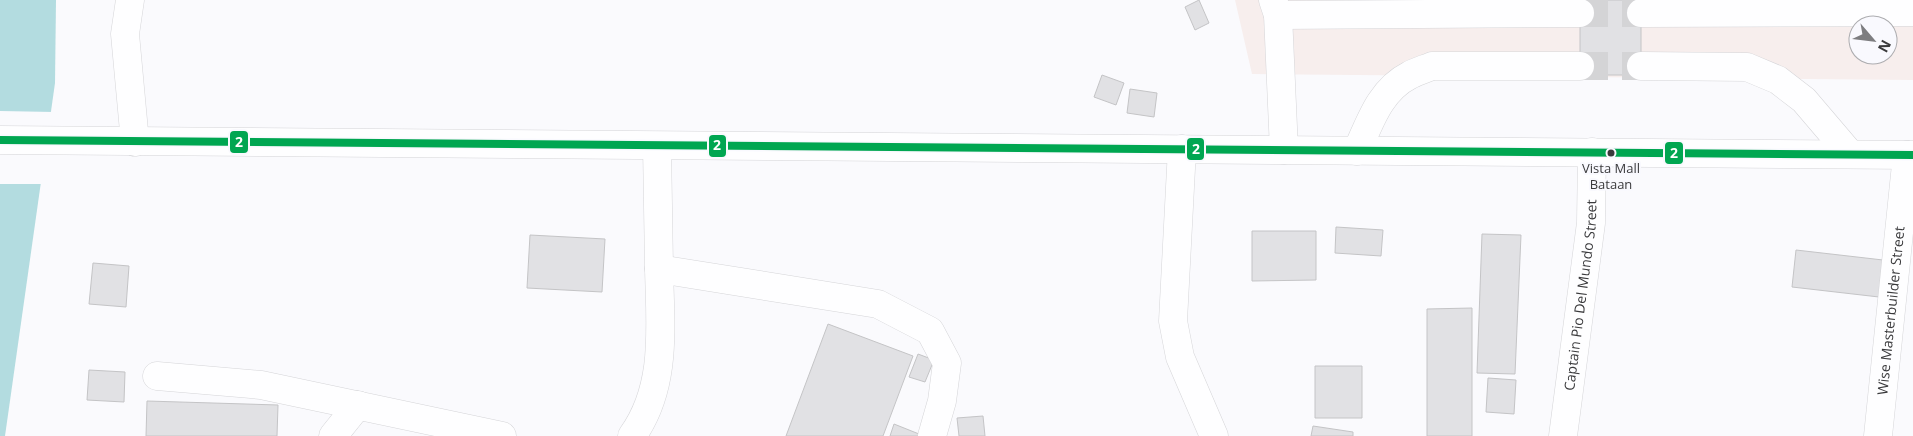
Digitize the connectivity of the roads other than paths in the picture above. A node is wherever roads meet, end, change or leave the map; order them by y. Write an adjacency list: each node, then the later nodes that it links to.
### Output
1 (130, 0): 9 (main road)
2 (1276, 7): 4 (main road); 12 (main road)
3 (1913, 12): 5 (main road)
4 (1580, 13)
5 (1641, 13)
6 (1580, 66): 13 (main road)
7 (1641, 66): 15 (main road)
8 (0, 140): 9 (main road)
9 (135, 142): 10 (main road)
10 (657, 146): 11 (main road); 17 (main road)
11 (1182, 149): 12 (main road); 24 (main road)
12 (1284, 150): 13 (main road)
13 (1357, 151): 14 (main road)
14 (1592, 152): 15 (main road); 26 (main road, Captain Pio Del Mundo Street)
15 (1850, 154): 16 (main road)
16 (1910, 155): 27 (main road, Wise Masterbuilder Street)
17 (659, 269): 22 (main road); 23 (main road)
18 (157, 376): 19 (main road)
19 (358, 405): 20 (main road); 21 (main road)
20 (333, 436)
21 (502, 436)
22 (632, 436)
23 (932, 436)
24 (1214, 436)
25 (1560, 436): 26 (main road)
26 (1563, 436)
27 (1878, 436)

